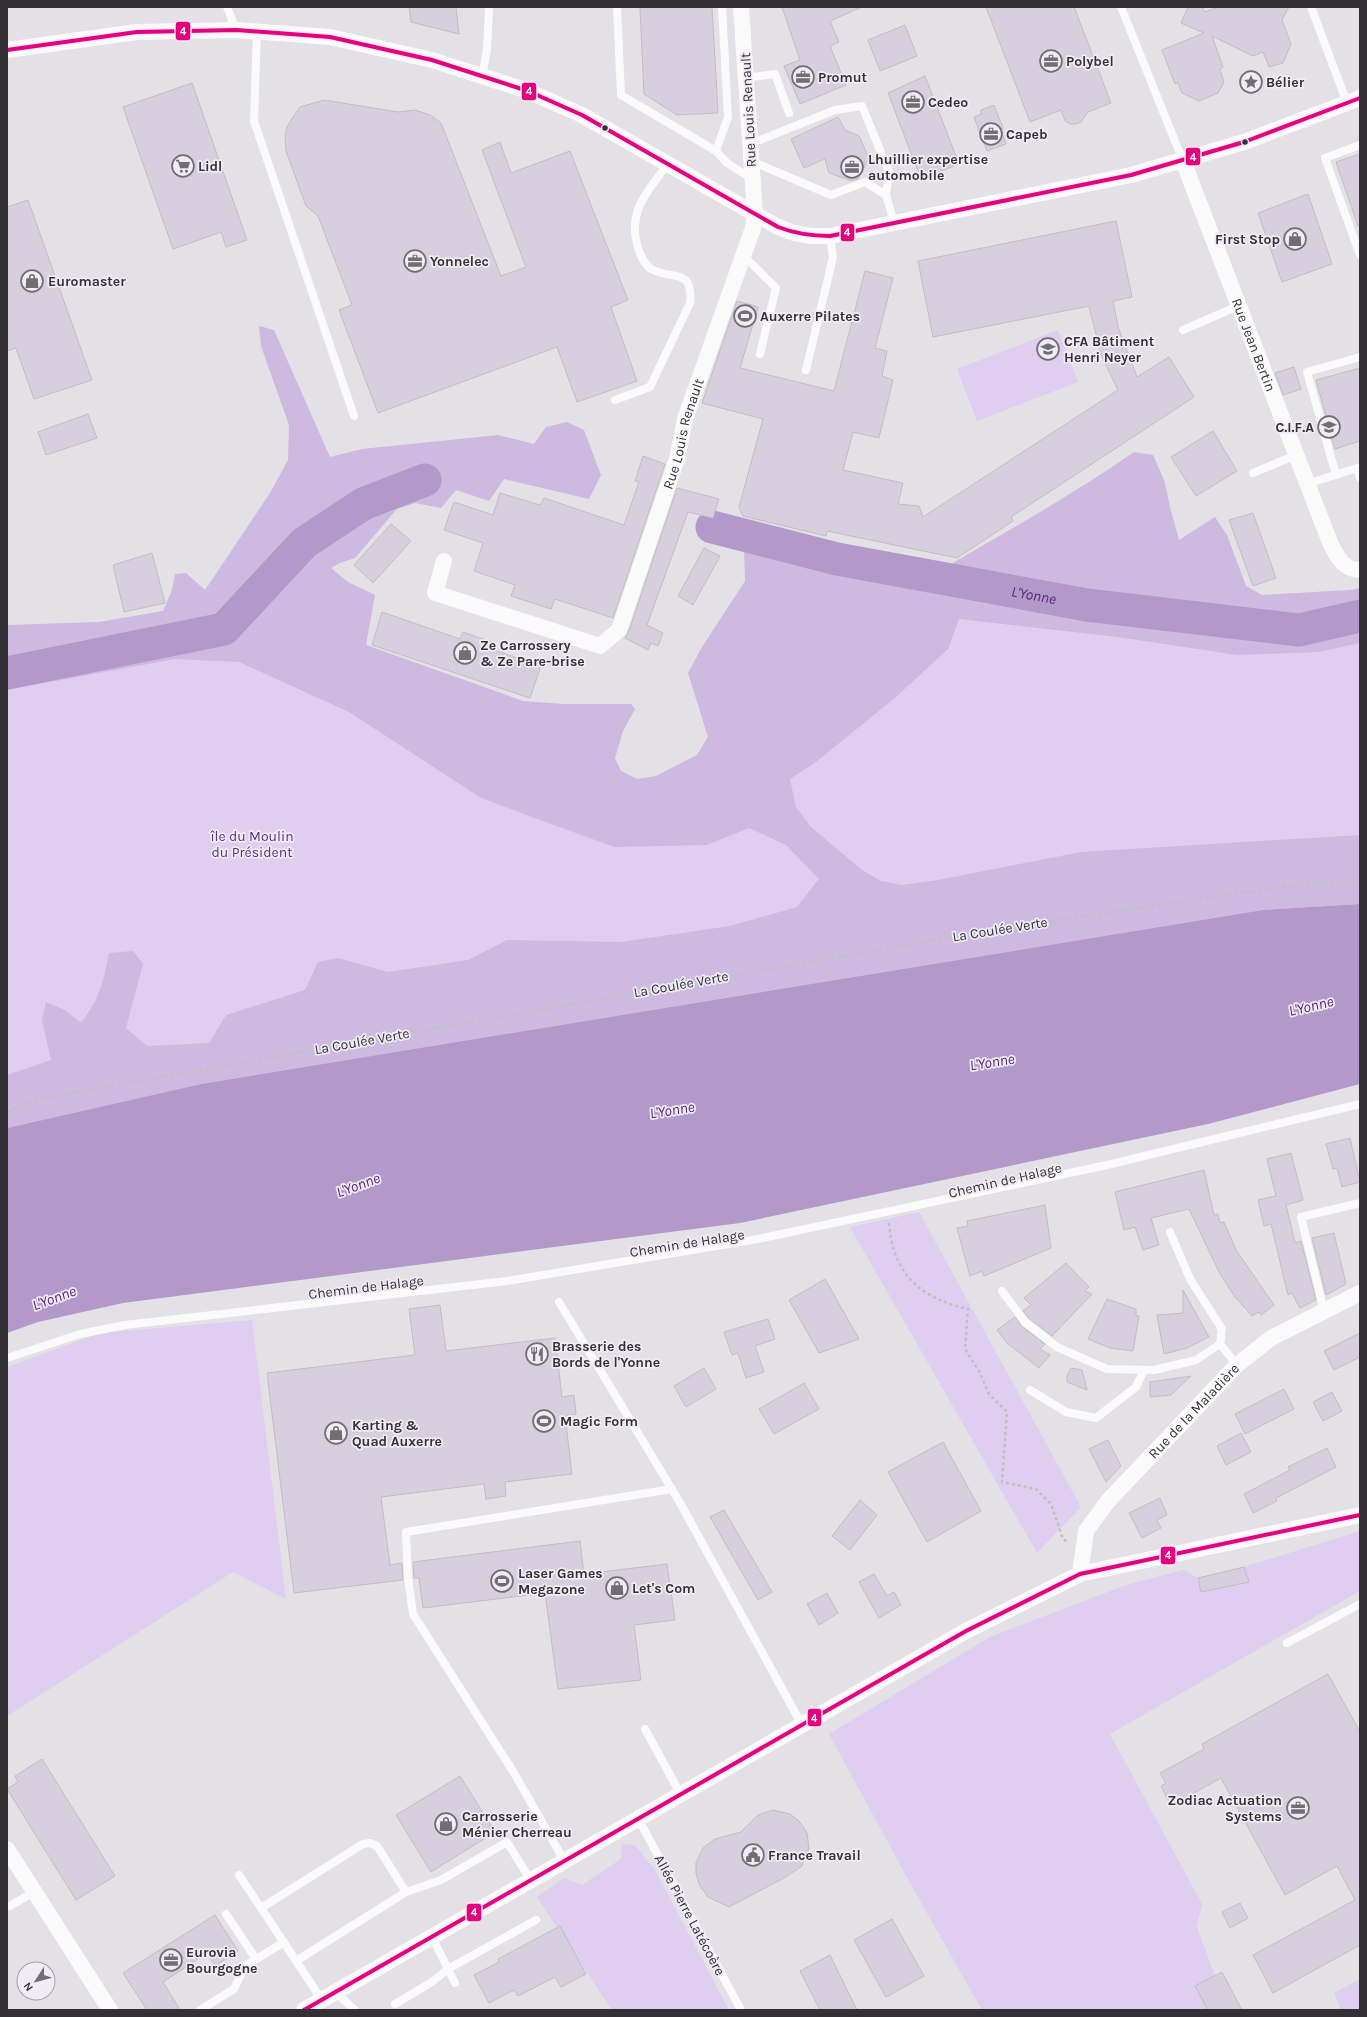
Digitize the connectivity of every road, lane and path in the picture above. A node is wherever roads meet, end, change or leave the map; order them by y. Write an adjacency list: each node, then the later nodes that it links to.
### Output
1 (227, 7): 8 (lane)
2 (617, 7): 17 (lane)
3 (722, 7): 17 (lane)
4 (742, 7): 12 (street, Rue Louis Renault)
5 (1121, 7): 19 (lane)
6 (1311, 7): 13 (lane)
7 (489, 9): 11 (lane)
8 (236, 30): 9 (street); 10 (street)
9 (257, 32): 11 (street); 34 (lane)
10 (7, 50)
11 (482, 76): 20 (street)
12 (746, 78): 14 (lane); 15 (street, Rue Louis Renault)
13 (1353, 100): 19 (street)
14 (789, 114)
15 (750, 144): 18 (street, Rue Louis Renault); 22 (lane)
16 (1360, 145): 27 (lane)
17 (716, 151): 21 (lane)
18 (751, 161): 21 (street, Rue Louis Renault); 22 (lane)
19 (1182, 161): 24 (street); 28 (street, Rue Jean Bertin)
20 (667, 165): 23 (street); 33 (lane)
21 (752, 179): 23 (street, Rue Louis Renault)
22 (886, 195): 24 (lane)
23 (755, 215): 25 (street); 26 (street, Rue Louis Renault)
24 (894, 223): 25 (street)
25 (830, 236): 32 (lane)
26 (743, 255): 30 (lane); 41 (street, Rue Louis Renault)
27 (1360, 255)
28 (1238, 306): 29 (lane); 35 (street, Rue Jean Bertin)
29 (1182, 330)
30 (760, 354)
31 (1360, 357): 38 (lane)
32 (806, 370)
33 (615, 400)
34 (354, 416)
35 (1296, 455): 37 (lane); 40 (street, Rue Jean Bertin)
36 (1358, 467): 38 (lane); 39 (lane)
37 (1253, 473)
38 (1336, 475): 40 (lane)
39 (1360, 478)
40 (1307, 484): 42 (street, Rue Jean Bertin)
41 (444, 561)
42 (1360, 570)
43 (1360, 885): 45 (path, La Coulée Verte)
44 (1360, 1104): 47 (lane)
45 (7, 1112)
46 (1360, 1203): 52 (lane)
47 (888, 1213): 54 (lane); 60 (path)
48 (1170, 1232): 53 (lane)
49 (1002, 1291): 56 (lane)
50 (1360, 1293): 52 (street, Rue de la Maladière)
51 (559, 1302): 58 (lane)
52 (1324, 1311): 55 (street, Rue de la Maladière)
53 (1220, 1344): 55 (lane); 56 (lane)
54 (7, 1358)
55 (1237, 1365): 60 (street, Rue de la Maladière)
56 (1144, 1370): 57 (lane)
57 (1030, 1390)
58 (672, 1489): 64 (lane); 69 (lane)
59 (1360, 1515): 61 (street)
60 (1084, 1550): 61 (street, Rue de la Maladière)
61 (1080, 1574): 64 (street)
62 (1360, 1604): 63 (lane)
63 (1287, 1643)
64 (802, 1726): 66 (street)
65 (645, 1729): 66 (lane)
66 (681, 1795): 67 (street)
67 (638, 1820): 69 (street); 90 (lane, Allée Pierre Latécoère)
68 (7, 1849): 72 (street)
69 (565, 1862): 71 (street)
70 (239, 1875): 75 (lane)
71 (531, 1880): 73 (lane); 78 (street)
72 (34, 1892): 74 (lane); 86 (street)
73 (406, 1892): 75 (lane); 81 (lane)
74 (10, 1906)
75 (261, 1908): 79 (lane)
76 (226, 1914): 80 (lane)
77 (536, 1920): 82 (lane)
78 (432, 1937): 82 (lane); 84 (street)
79 (284, 1942): 80 (lane); 81 (lane)
80 (256, 1959): 87 (lane)
81 (296, 1961): 84 (lane)
82 (448, 1969): 83 (lane); 85 (lane)
83 (455, 1983)
84 (328, 1996): 88 (street); 89 (lane)
85 (395, 2004)
86 (110, 2010)
87 (200, 2010)
88 (304, 2010)
89 (355, 2010)
90 (741, 2010)

